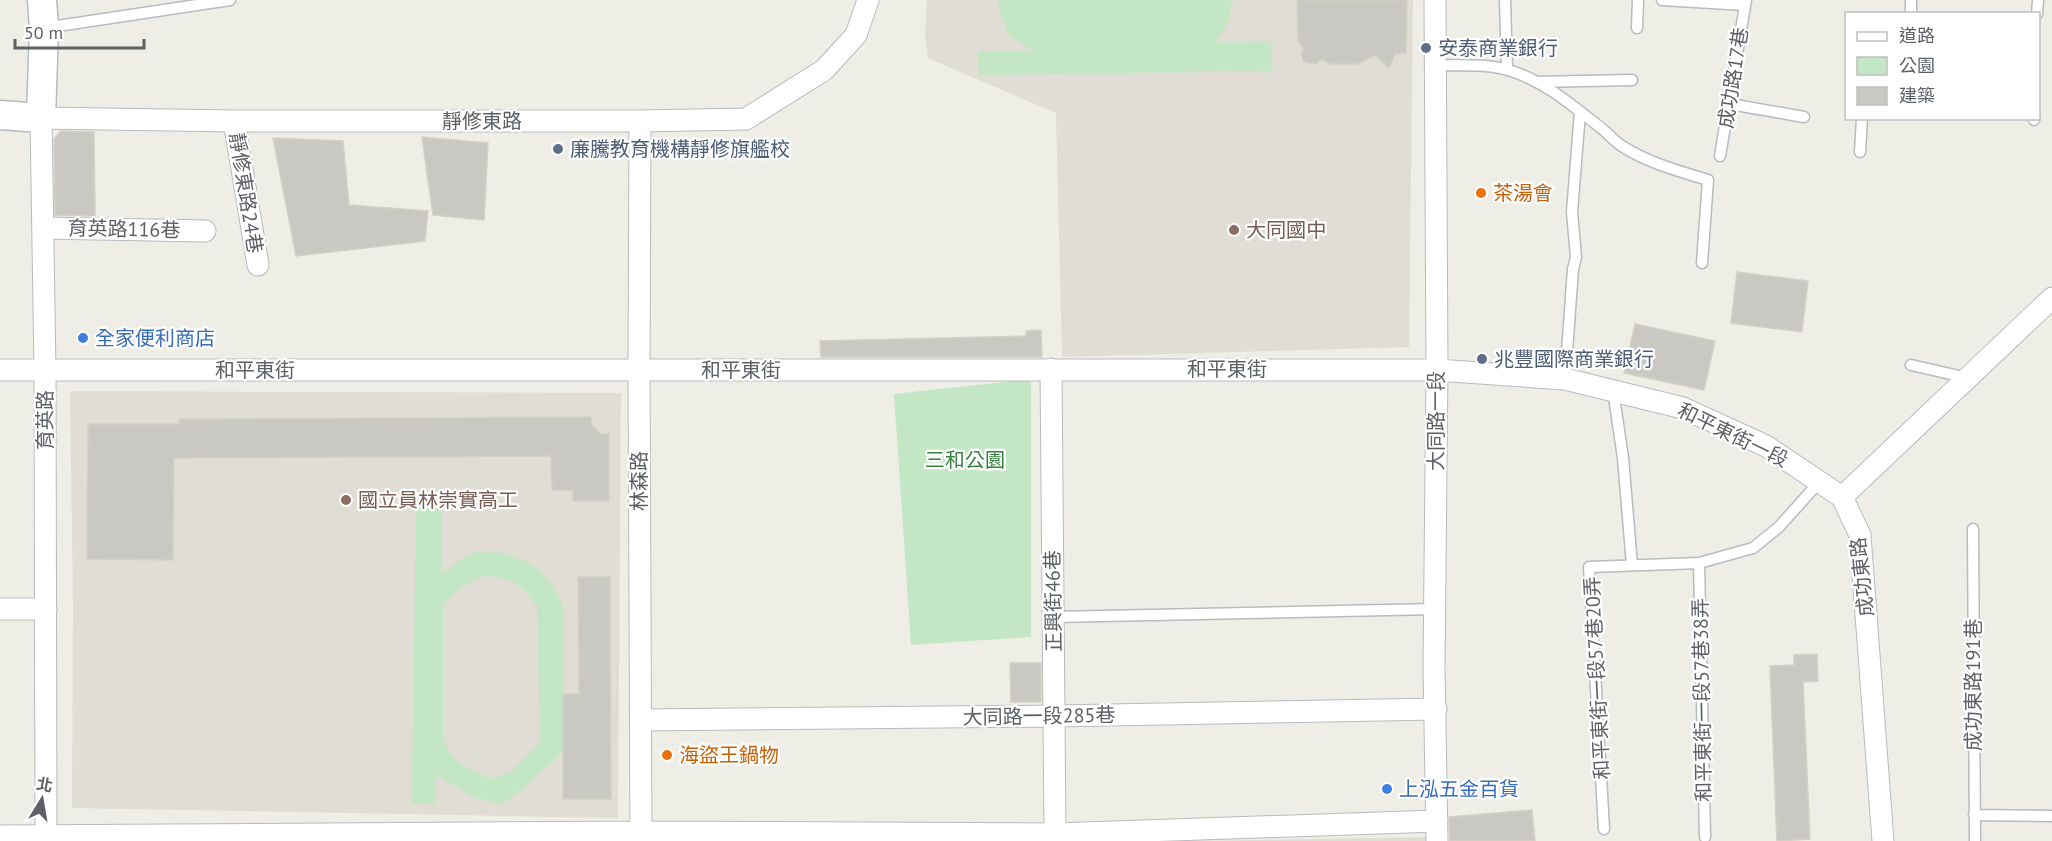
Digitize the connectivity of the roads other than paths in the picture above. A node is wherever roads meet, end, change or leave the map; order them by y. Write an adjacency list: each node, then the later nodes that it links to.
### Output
1 (42, 0): 9 (street, 育英路)
2 (230, 0): 9 (lane)
3 (868, 0): 22 (street, 靜修東路)
4 (1435, 0): 11 (street, 大同路一段)
5 (1505, 0): 12 (lane)
6 (1638, 0): 10 (lane)
7 (1662, 0): 8 (lane)
8 (1746, 2): 15 (lane, 成功路17巷)
9 (44, 28): 19 (street, 育英路)
10 (1637, 28)
11 (1434, 65): 12 (lane); 34 (street, 大同路一段)
12 (1507, 69): 14 (lane)
13 (1632, 80): 14 (lane)
14 (1536, 82): 16 (lane)
15 (1730, 104): 18 (lane); 24 (lane, 成功路17巷)
16 (1580, 112): 27 (lane); 37 (lane)
17 (0, 115): 19 (street)
18 (1804, 117)
19 (41, 118): 21 (street, 靜修東路); 25 (street, 育英路)
20 (1862, 120): 23 (lane)
21 (234, 121): 22 (street, 靜修東路); 28 (street, 靜修東路24巷)
22 (640, 122): 35 (street, 林森路)
23 (1860, 152)
24 (1720, 156)
25 (43, 228): 26 (street, 育英路116巷); 33 (street, 育英路)
26 (205, 231)
27 (1702, 264)
28 (258, 265)
29 (2052, 298): 36 (street)
30 (1911, 365): 36 (lane)
31 (1052, 369): 34 (street, 和平東街); 35 (street, 和平東街); 47 (street, 正興街46巷)
32 (0, 370): 33 (street, 和平東街)
33 (45, 370): 35 (street, 和平東街); 45 (street, 育英路)
34 (1437, 370): 37 (street, 和平東街一段); 46 (street, 大同路一段)
35 (639, 371): 50 (street, 林森路)
36 (1969, 378): 40 (street)
37 (1565, 379): 38 (street, 和平東街一段)
38 (1613, 389): 39 (street, 和平東街一段); 43 (lane)
39 (1820, 481): 40 (street, 和平東街一段); 42 (lane)
40 (1842, 496): 60 (street, 成功東路)
41 (1973, 529): 51 (lane, 成功東路191巷)
42 (1699, 562): 43 (lane); 58 (lane, 和平東街一段57巷38弄)
43 (1632, 565): 53 (lane, 和平東街一段57巷20弄)
44 (0, 609): 45 (street)
45 (46, 609): 59 (street, 育英路)
46 (1435, 609): 47 (lane); 48 (street, 大同路一段)
47 (1053, 617): 49 (street, 正興街46巷)
48 (1436, 709): 49 (street, 大同路一段285巷); 54 (street, 大同路一段)
49 (1055, 716): 50 (street, 大同路一段285巷); 55 (street, 正興街46巷)
50 (641, 720): 57 (street, 林森路)
51 (1974, 815): 52 (lane); 61 (lane, 成功東路191巷)
52 (2052, 816)
53 (1604, 829)
54 (1437, 831): 55 (street)
55 (1055, 834): 57 (street)
56 (0, 836): 59 (street)
57 (641, 836): 59 (street)
58 (1705, 837)
59 (46, 838)
60 (1883, 841)
61 (1975, 841)

